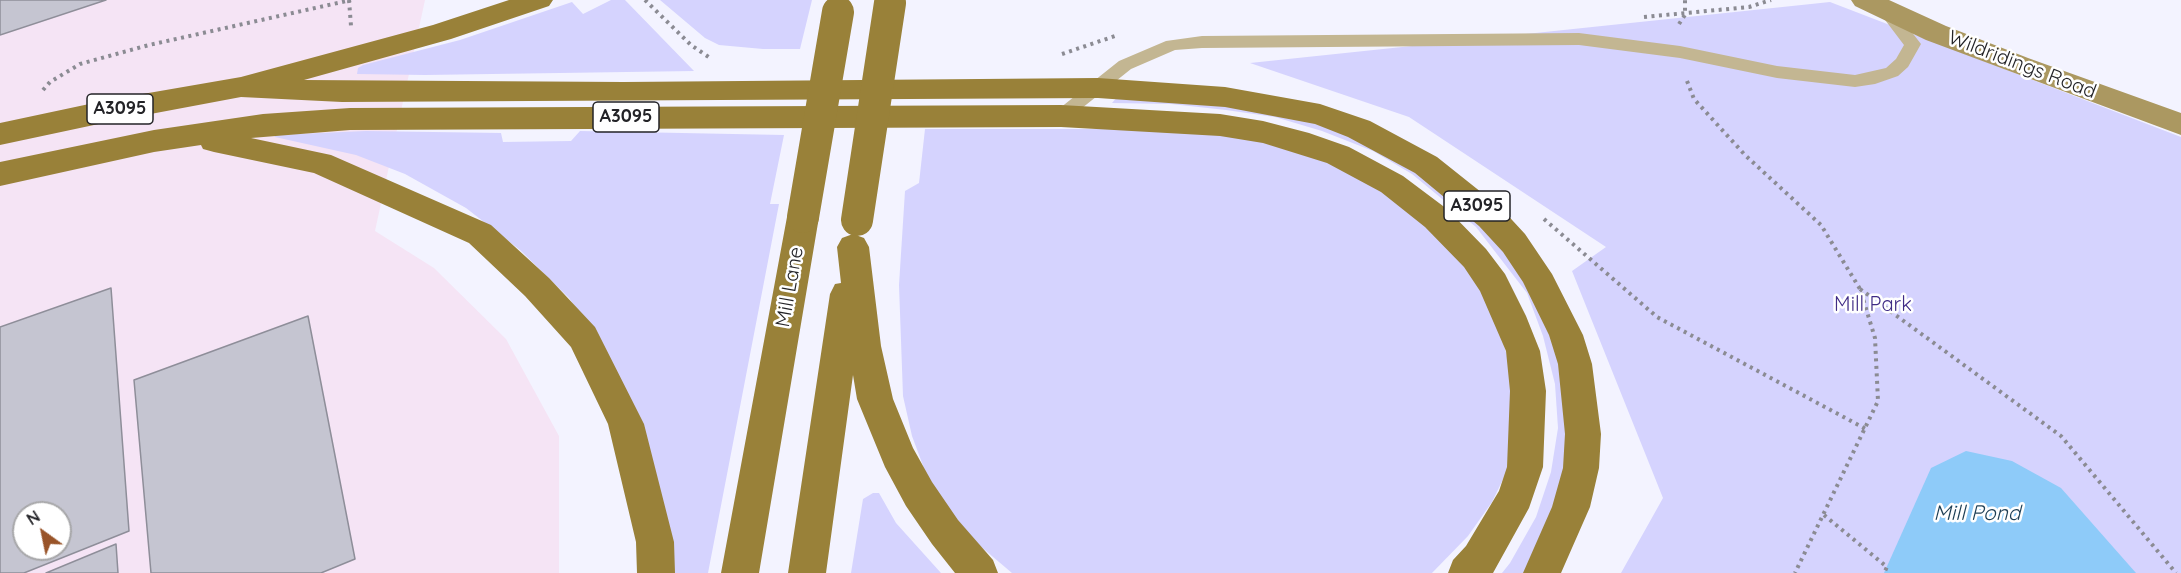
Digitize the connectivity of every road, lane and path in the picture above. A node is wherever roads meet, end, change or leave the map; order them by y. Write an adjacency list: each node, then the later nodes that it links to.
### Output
1 (351, 0): 11 (path)
2 (539, 0): 9 (main road, A3095)
3 (1684, 0): 7 (path)
4 (890, 2): 17 (main road, bridge)
5 (839, 6): 21 (main road, Mill Lane, bridge)
6 (1876, 6): 10 (lane); 13 (street, Wildridings Road)
7 (1685, 15)
8 (1685, 79): 18 (path)
9 (241, 87): 10 (main road, A3095); 14 (main road, A3095)
10 (1098, 88): 12 (lane); 25 (main road, A3095)
11 (42, 91)
12 (1061, 116): 15 (main road, A3095); 24 (main road, A3095)
13 (2181, 124)
14 (0, 135)
15 (191, 136): 16 (main road, A3095); 20 (main road, A3095)
16 (0, 174)
17 (855, 234): 22 (main road); 23 (main road)
18 (1860, 289): 19 (path); 28 (path)
19 (1824, 515): 26 (path); 27 (path)
20 (656, 573)
21 (740, 573)
22 (807, 573)
23 (979, 573)
24 (1467, 573)
25 (1542, 573)
26 (1795, 573)
27 (1884, 573)
28 (2176, 573)

